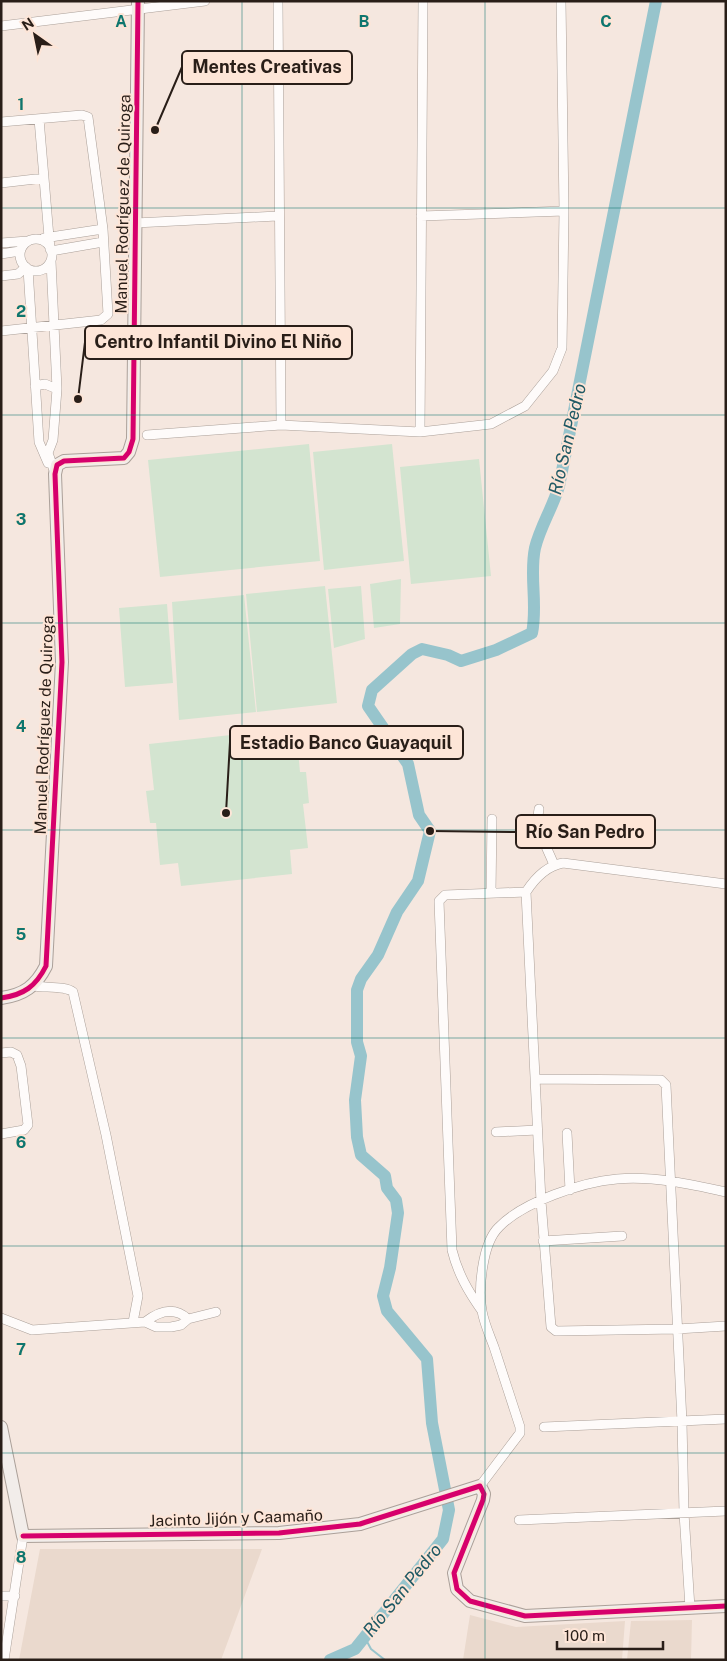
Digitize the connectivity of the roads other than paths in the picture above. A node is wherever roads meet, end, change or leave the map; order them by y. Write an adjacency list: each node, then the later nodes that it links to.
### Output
1 (205, 1): 5 (street)
2 (278, 1): 12 (street)
3 (423, 1): 13 (street)
4 (561, 1): 11 (street)
5 (138, 6): 6 (street); 14 (street, Manuel Rodríguez de Quiroga)
6 (1, 26)
7 (38, 119): 8 (street); 9 (street); 15 (street)
8 (1, 122)
9 (44, 178): 10 (street); 16 (street)
10 (1, 183)
11 (564, 211): 13 (street); 33 (street)
12 (277, 216): 14 (street); 32 (street)
13 (422, 216): 33 (street)
14 (135, 223): 35 (street, Manuel Rodríguez de Quiroga)
15 (103, 229): 16 (street); 19 (street)
16 (49, 236): 17 (street); 21 (street)
17 (40, 240): 18 (street); 21 (street)
18 (29, 241): 20 (street); 22 (street)
19 (104, 242): 21 (street); 27 (street)
20 (1, 244)
21 (51, 250): 24 (street)
22 (20, 251): 23 (street); 25 (street)
23 (1, 254)
24 (50, 261): 25 (street); 27 (street)
25 (27, 268): 26 (street); 28 (street)
26 (1, 276)
27 (56, 326): 28 (street); 31 (street)
28 (30, 327): 29 (street); 30 (street)
29 (1, 331)
30 (35, 386): 31 (street); 35 (street)
31 (57, 389): 35 (street)
32 (281, 425): 33 (street); 34 (street)
33 (420, 432)
34 (147, 435)
35 (55, 474): 42 (street, Manuel Rodríguez de Quiroga)
36 (539, 810): 38 (street)
37 (492, 819): 41 (street)
38 (554, 865): 39 (street); 40 (street)
39 (726, 884)
40 (526, 892): 41 (street); 45 (street)
41 (491, 893): 56 (street)
42 (34, 986): 43 (street); 60 (street)
43 (1, 998)
44 (1, 1053): 49 (street)
45 (535, 1079): 46 (street); 50 (street)
46 (537, 1130): 47 (street); 53 (street)
47 (496, 1132)
48 (567, 1133): 51 (street)
49 (1, 1134)
50 (671, 1180): 51 (street); 52 (street); 63 (street)
51 (570, 1190): 53 (street)
52 (726, 1192)
53 (541, 1201): 55 (street); 56 (street)
54 (622, 1236): 55 (street)
55 (543, 1241): 63 (street)
56 (482, 1311): 68 (street)
57 (216, 1312): 59 (street)
58 (1, 1318): 60 (street)
59 (188, 1319): 61 (street); 61 (street)
60 (133, 1322): 61 (street)
61 (145, 1322)
62 (726, 1326): 63 (street)
63 (677, 1329): 65 (street)
64 (726, 1419): 65 (street)
65 (682, 1422): 67 (street); 70 (street)
66 (1, 1427): 72 (street)
67 (544, 1427)
68 (475, 1487): 72 (street, Jacinto Jijón y Caamaño); 76 (street)
69 (726, 1511): 70 (street)
70 (684, 1513): 71 (street); 76 (street)
71 (519, 1520)
72 (23, 1536): 74 (street)
73 (1, 1596): 74 (street)
74 (15, 1596): 77 (street)
75 (726, 1606): 76 (street)
76 (690, 1608)
77 (4, 1660)

